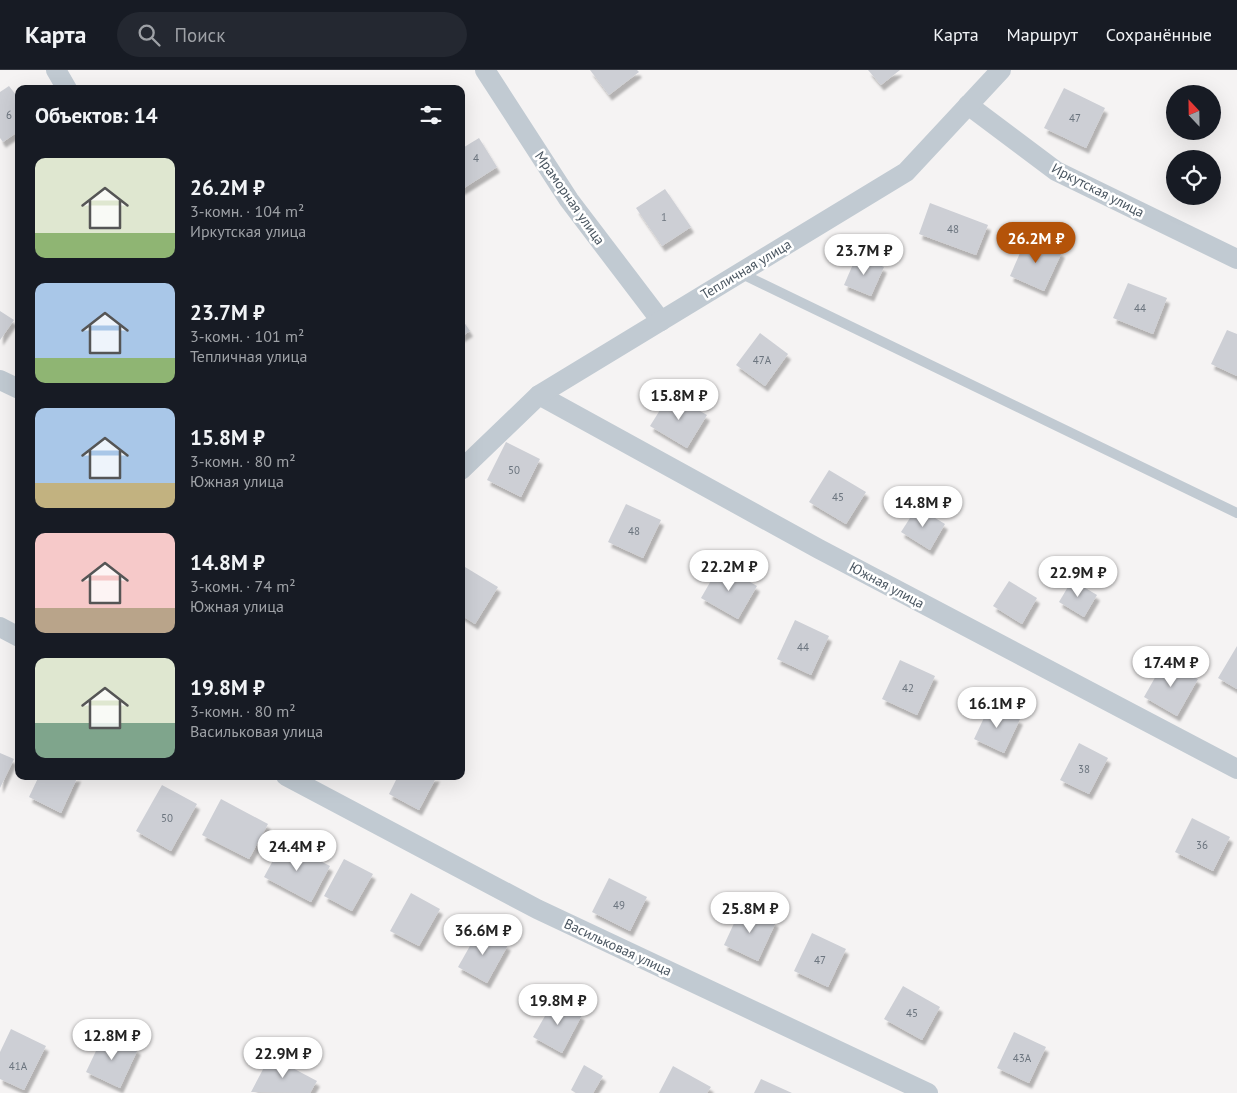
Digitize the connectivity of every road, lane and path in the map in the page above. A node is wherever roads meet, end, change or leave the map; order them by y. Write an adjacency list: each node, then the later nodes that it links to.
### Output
1 (56, 70): 4 (street)
2 (485, 70): 8 (street, Мраморная улица)
3 (1001, 70): 5 (street, Тепличная улица)
4 (65, 85)
5 (968, 106): 6 (street, Иркутская улица); 7 (street, Тепличная улица)
6 (1237, 259)
7 (740, 273): 8 (street, Тепличная улица); 13 (lane)
8 (661, 321): 11 (street, Тепличная улица)
9 (0, 380): 10 (street)
10 (15, 388)
11 (540, 395): 12 (street, Тепличная улица); 16 (street, Южная улица)
12 (465, 466)
13 (1237, 513)
14 (0, 627): 15 (street)
15 (15, 635)
16 (1237, 769)
17 (294, 780): 18 (street, Васильковая улица)
18 (928, 1093)

